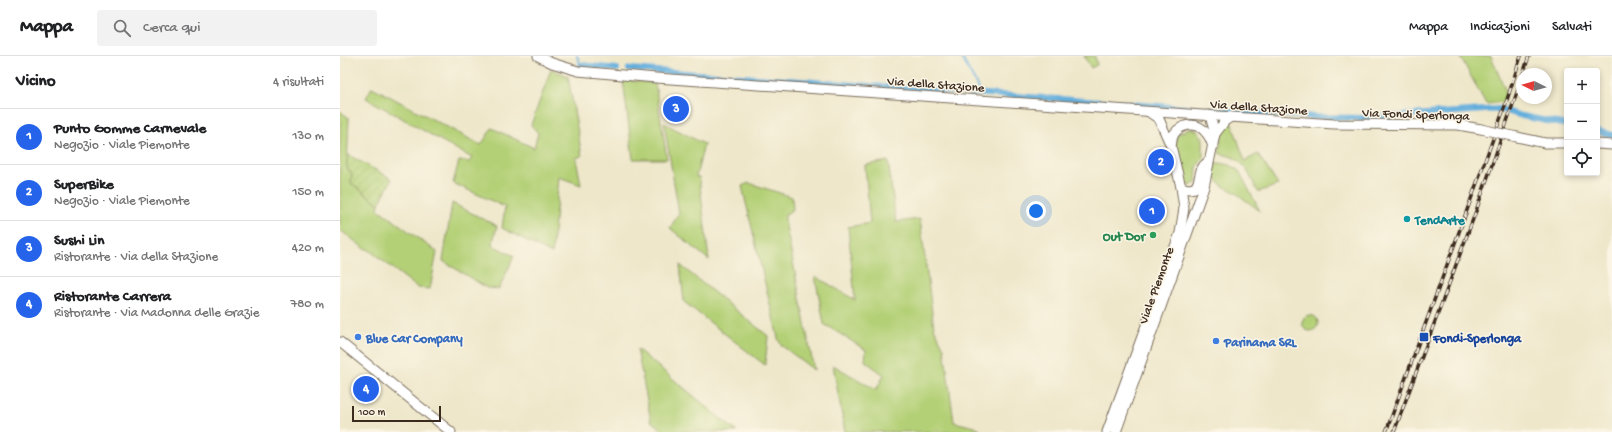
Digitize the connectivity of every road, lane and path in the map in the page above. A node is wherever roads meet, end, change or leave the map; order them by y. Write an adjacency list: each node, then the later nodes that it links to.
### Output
1 (538, 56): 2 (street, Via della Stazione)
2 (1149, 112): 3 (street, Via della Stazione); 7 (street, Viale Piemonte)
3 (1178, 113): 4 (street, Via della Stazione); 7 (street)
4 (1208, 116): 5 (street, Via della Stazione); 8 (street)
5 (1231, 117): 6 (street, Via della Stazione); 8 (street)
6 (1334, 124): 9 (street, Via Fondi Sperlonga, bridge)
7 (1163, 130): 12 (street, Viale Piemonte)
8 (1215, 134): 13 (street, Viale Piemonte)
9 (1564, 143)
10 (1600, 144): 11 (street)
11 (1612, 145)
12 (1171, 146): 13 (street); 15 (street, Viale Piemonte)
13 (1213, 146): 14 (street, Viale Piemonte)
14 (1209, 161): 15 (street); 19 (street, Viale Piemonte)
15 (1181, 187): 18 (street, Viale Piemonte)
16 (340, 342): 17 (street)
17 (451, 432)
18 (1106, 432)
19 (1116, 432)

